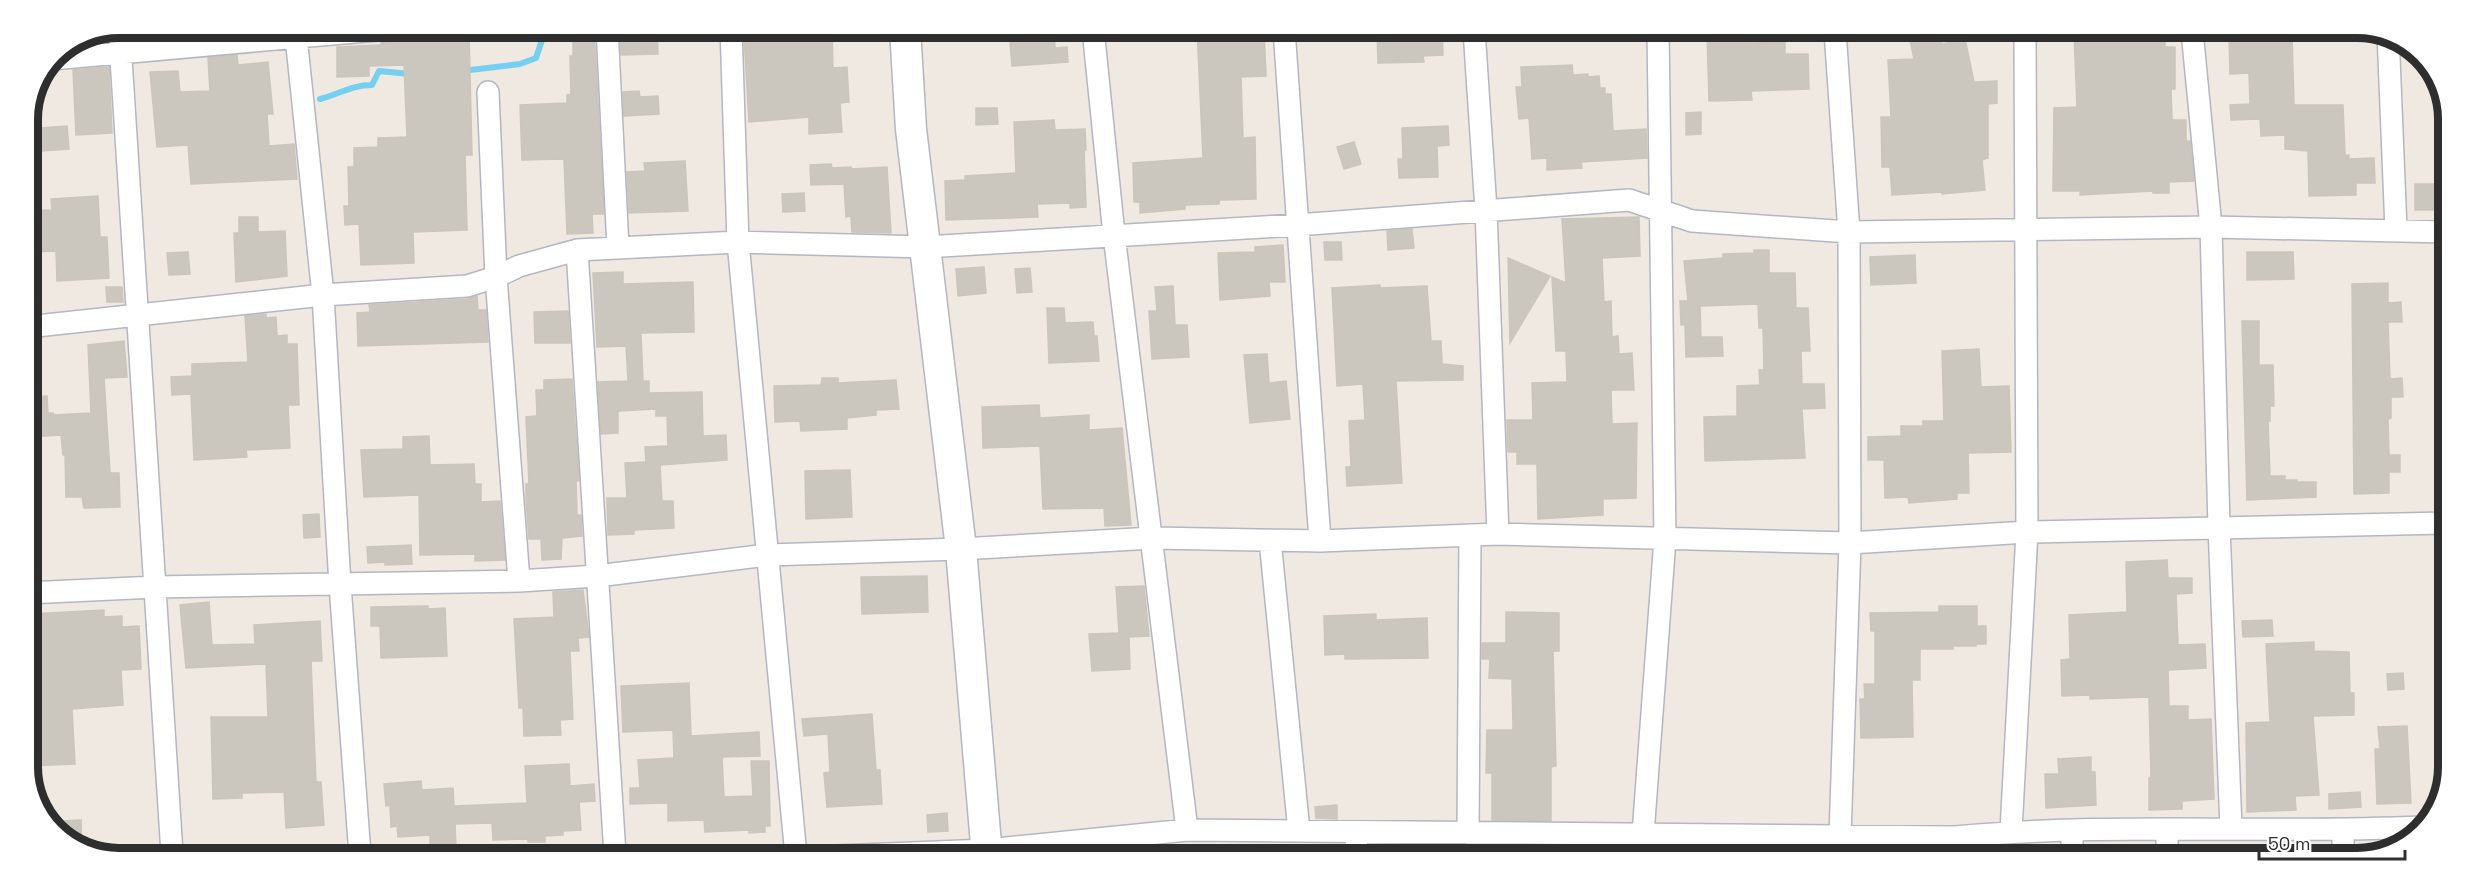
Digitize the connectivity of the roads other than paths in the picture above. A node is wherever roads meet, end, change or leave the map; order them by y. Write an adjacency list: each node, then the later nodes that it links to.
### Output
1 (120, 38): 15 (street)
2 (249, 38): 15 (street)
3 (296, 38): 32 (street)
4 (608, 38): 29 (street)
5 (731, 38): 27 (street)
6 (906, 38): 28 (main road)
7 (1094, 38): 26 (street)
8 (1285, 38): 20 (street)
9 (1475, 38): 18 (street)
10 (1658, 38): 19 (street)
11 (1835, 38): 25 (street)
12 (2025, 38): 22 (street)
13 (2193, 38): 21 (street)
14 (2388, 45): 23 (street)
15 (121, 52): 16 (street); 33 (street)
16 (65, 58)
17 (488, 92): 31 (street)
18 (1486, 210): 19 (street); 20 (street); 38 (street)
19 (1660, 210): 25 (street); 41 (street)
20 (1297, 225): 26 (street); 43 (street)
21 (2211, 227): 22 (street); 23 (street); 36 (street)
22 (2027, 229): 25 (street); 37 (street)
23 (2396, 230): 24 (street)
24 (2437, 231)
25 (1849, 232): 44 (street)
26 (1114, 235): 28 (street); 40 (street)
27 (738, 243): 28 (street); 29 (street); 46 (street)
28 (925, 247): 45 (main road)
29 (618, 248): 30 (street)
30 (577, 250): 31 (street); 47 (street)
31 (496, 276): 32 (street); 48 (street)
32 (322, 295): 33 (street); 49 (street)
33 (138, 315): 34 (street); 50 (street)
34 (38, 326)
35 (2438, 523): 36 (street)
36 (2219, 527): 37 (street); 53 (street)
37 (2027, 532): 44 (street); 58 (street)
38 (1498, 534): 39 (street); 41 (street)
39 (1470, 535): 43 (street); 61 (street)
40 (1153, 538): 42 (street); 45 (street); 56 (street)
41 (1665, 538): 44 (street); 62 (street)
42 (1270, 540): 43 (street); 57 (street)
43 (1320, 541)
44 (1850, 543): 64 (street)
45 (961, 549): 46 (street); 70 (main road)
46 (768, 555): 47 (street); 69 (street)
47 (597, 576): 48 (street); 68 (street)
48 (519, 581): 49 (street)
49 (340, 585): 50 (street); 67 (street)
50 (155, 587): 51 (street); 66 (street)
51 (38, 592)
52 (2411, 827): 55 (street)
53 (2230, 828): 54 (street); 55 (street)
54 (2167, 830): 59 (street); 76 (street)
55 (2343, 830): 77 (street)
56 (1187, 831): 57 (street); 71 (street)
57 (1299, 831): 60 (street)
58 (2011, 831): 59 (street); 65 (street)
59 (2072, 831): 75 (street)
60 (1356, 832): 61 (street); 72 (street)
61 (1468, 833): 62 (street)
62 (1642, 834): 63 (street)
63 (1717, 835): 64 (street); 73 (street)
64 (1840, 836): 65 (street)
65 (1955, 837): 74 (street)
66 (172, 848)
67 (359, 848)
68 (615, 848)
69 (795, 848)
70 (987, 848)
71 (1032, 848)
72 (1357, 848)
73 (1718, 848)
74 (1954, 848)
75 (2072, 848)
76 (2167, 848)
77 (2343, 848)

